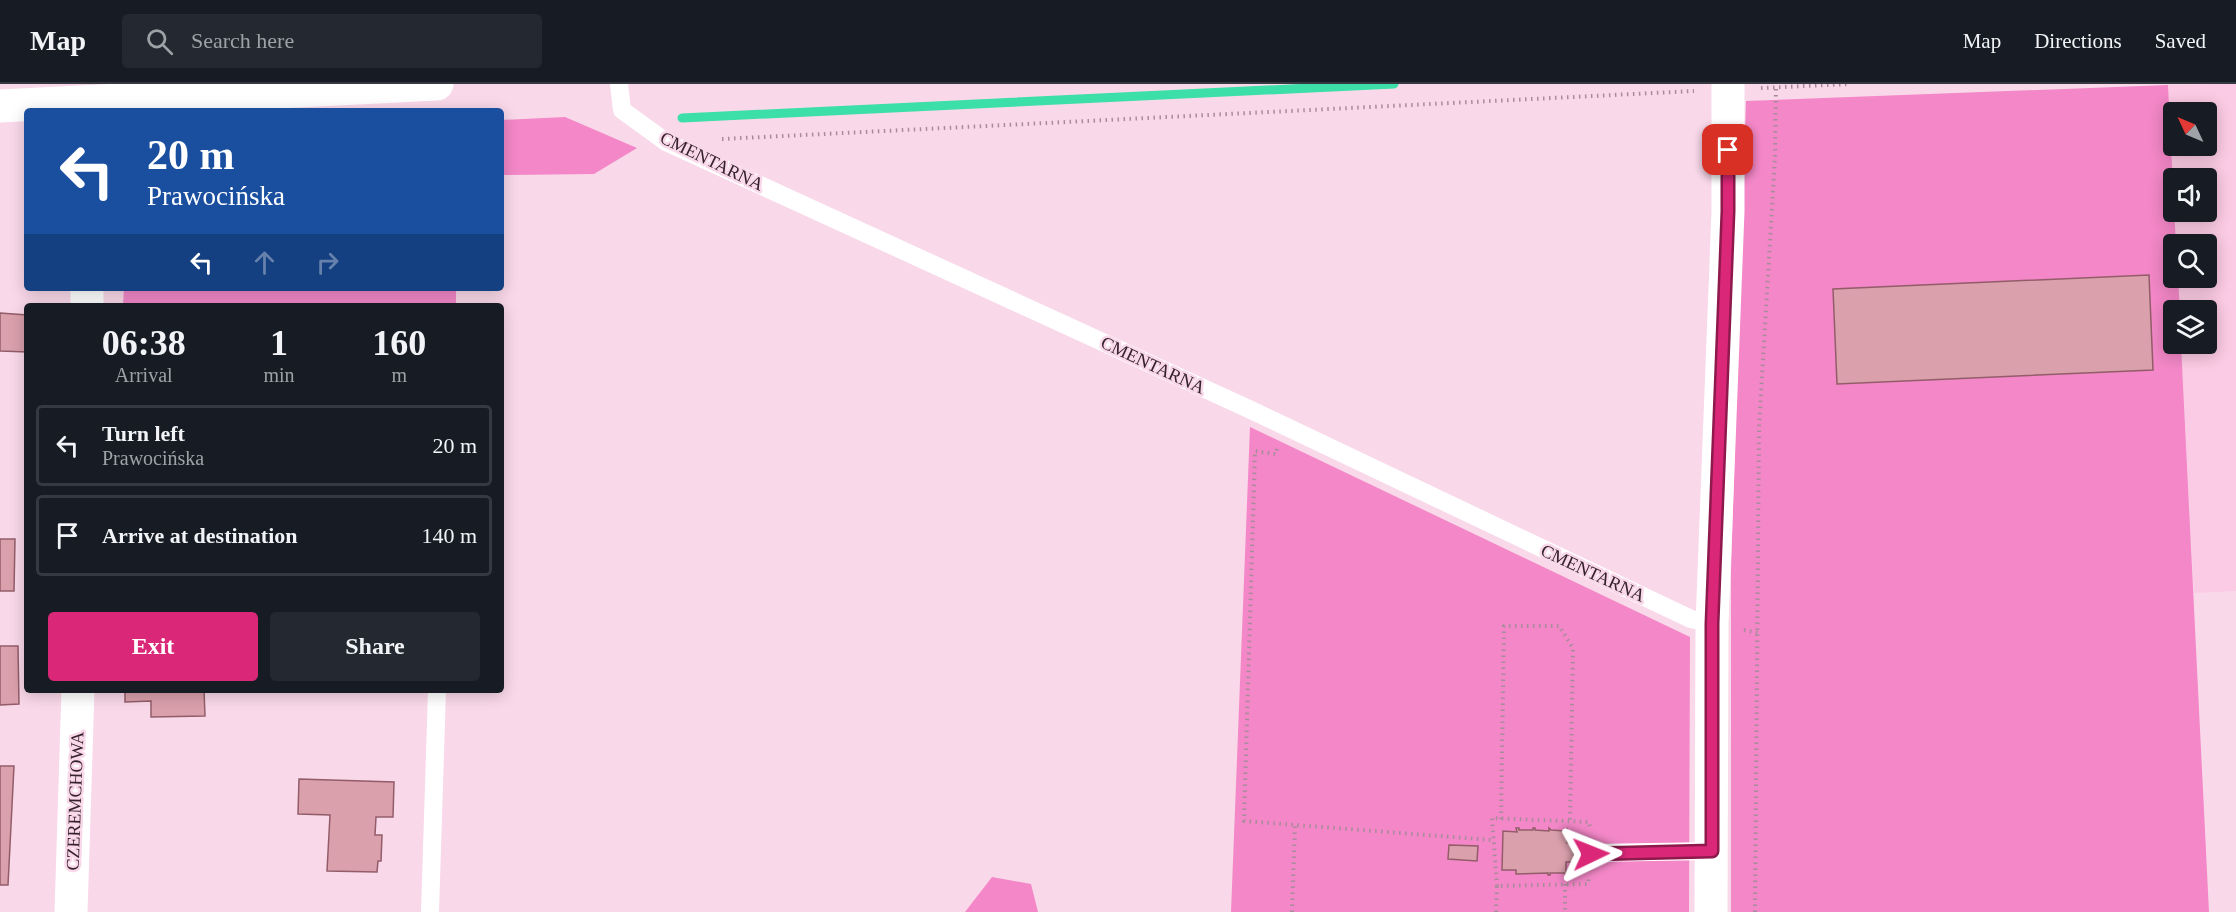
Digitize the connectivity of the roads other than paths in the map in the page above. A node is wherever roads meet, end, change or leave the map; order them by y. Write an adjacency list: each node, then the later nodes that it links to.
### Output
1 (437, 84): 4 (street)
2 (619, 84): 7 (lane, CMENTARNA)
3 (1728, 88): 7 (street)
4 (213, 90): 5 (street)
5 (68, 100): 6 (street)
6 (0, 106)
7 (1712, 624): 10 (street)
8 (78, 693): 12 (street, CZEREMCHOWA)
9 (437, 693): 13 (lane)
10 (1712, 851): 11 (lane); 14 (street)
11 (1591, 854)
12 (71, 912)
13 (430, 912)
14 (1711, 912)

